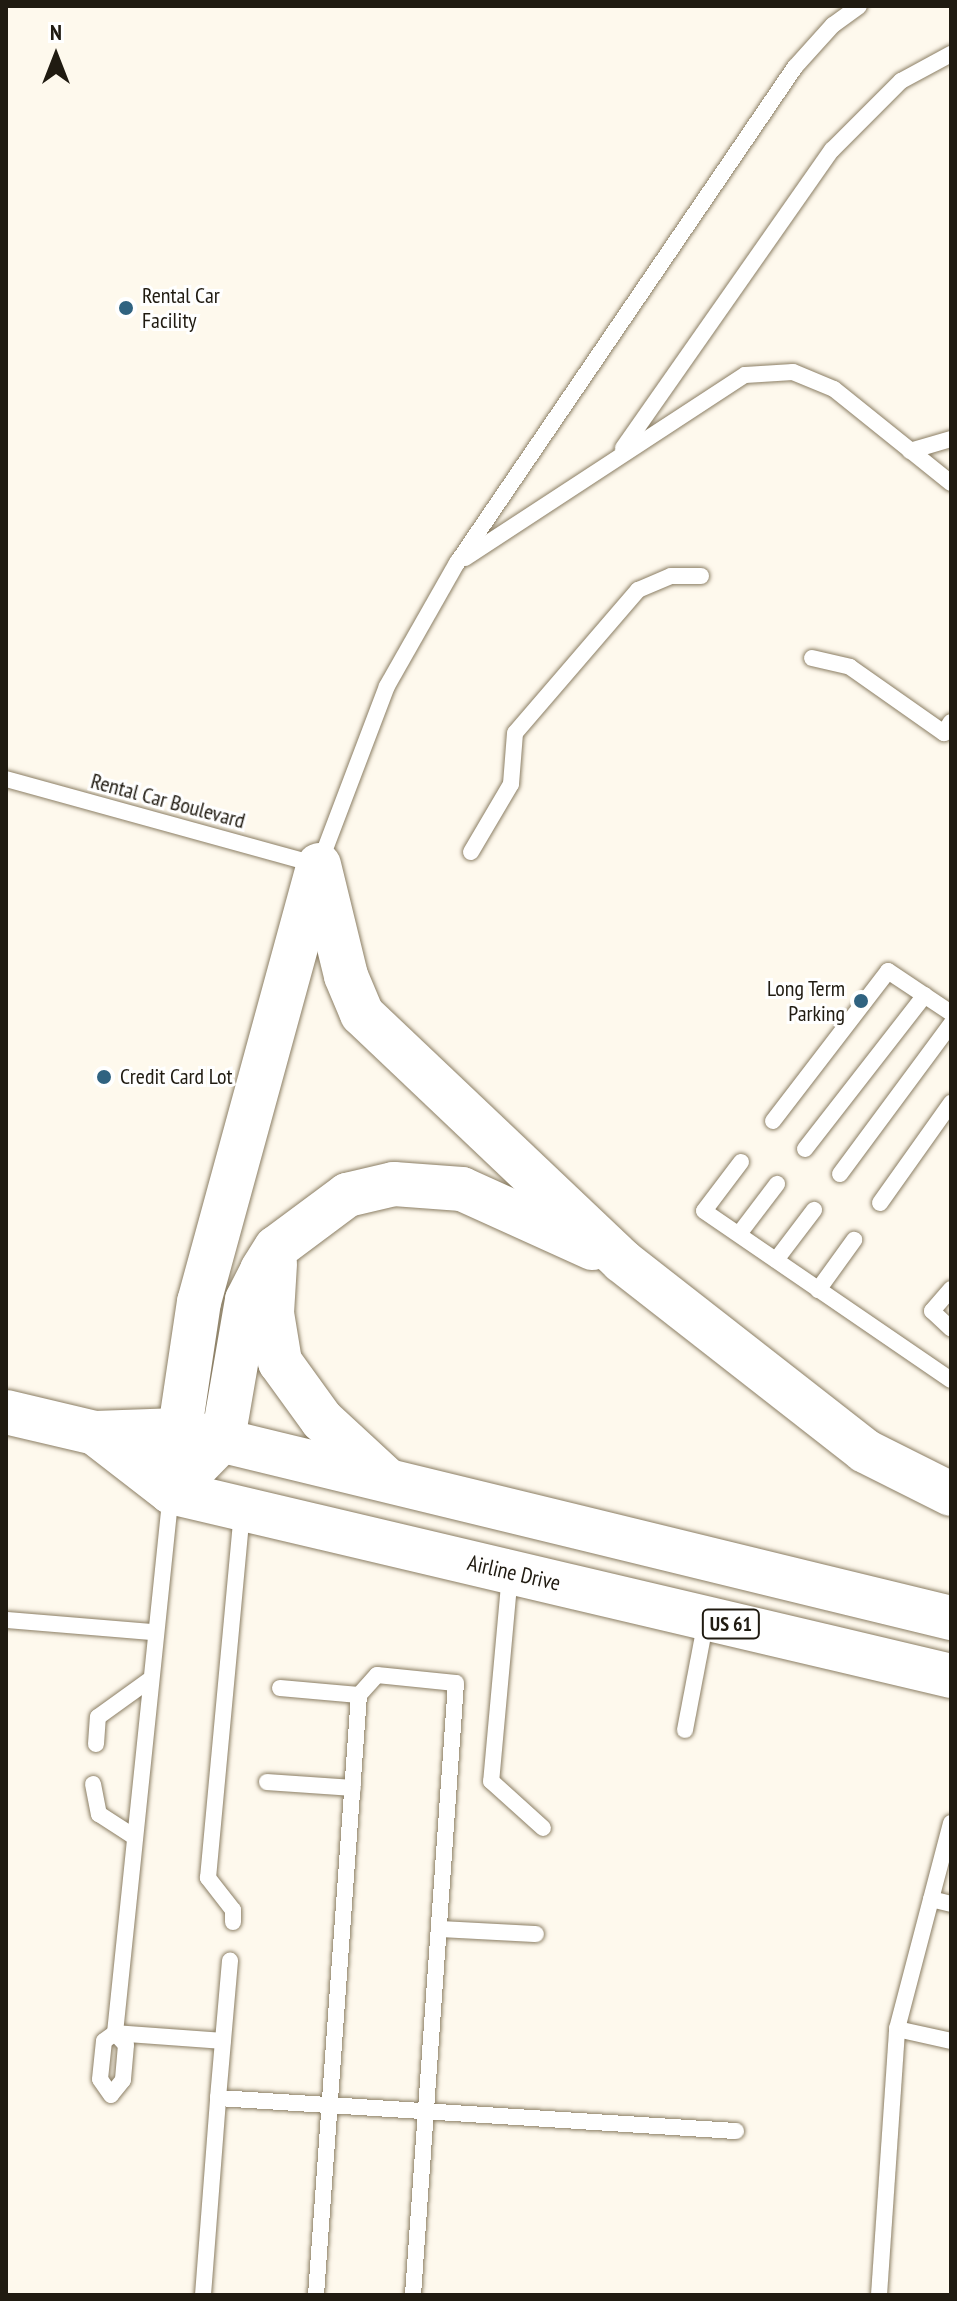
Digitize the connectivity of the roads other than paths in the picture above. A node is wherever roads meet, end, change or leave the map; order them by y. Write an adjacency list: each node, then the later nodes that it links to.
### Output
1 (859, 6): 7 (lane)
2 (951, 54): 5 (lane)
3 (951, 439): 4 (lane)
4 (910, 451): 5 (lane); 6 (lane)
5 (616, 457): 7 (lane)
6 (951, 483)
7 (457, 563): 13 (lane)
8 (701, 576): 12 (lane)
9 (812, 658): 10 (lane)
10 (951, 722)
11 (6, 779): 13 (lane, Rental Car Boulevard)
12 (471, 852)
13 (319, 865): 29 (main road); 35 (main road)
14 (925, 995): 15 (lane); 18 (lane); 19 (lane)
15 (951, 1013)
16 (951, 1024): 21 (lane)
17 (951, 1103): 23 (lane)
18 (773, 1121)
19 (805, 1149)
20 (741, 1162): 25 (lane)
21 (840, 1174)
22 (777, 1184): 25 (lane)
23 (880, 1203)
24 (814, 1210): 28 (lane)
25 (739, 1234): 28 (lane)
26 (854, 1240): 31 (lane)
27 (276, 1248): 29 (main road); 37 (main road); 38 (main road)
28 (776, 1260): 31 (lane)
29 (622, 1261): 40 (main road)
30 (951, 1289): 32 (lane)
31 (818, 1290): 33 (lane)
32 (951, 1329)
33 (951, 1380)
34 (6, 1412): 36 (main road, Airline Drive / US 61)
35 (179, 1430): 36 (main road, Airline Drive / US 61); 37 (main road, Airline Drive / US 61); 39 (main road)
36 (95, 1433): 39 (main road, Airline Drive / US 61)
37 (223, 1439): 38 (main road, Airline Drive / US 61); 39 (main road)
38 (387, 1480): 44 (main road, Airline Drive / US 61)
39 (171, 1492): 41 (main road, Airline Drive / US 61); 46 (lane)
40 (951, 1494)
41 (242, 1508): 42 (main road, Airline Drive / US 61); 61 (lane)
42 (510, 1572): 43 (main road, Airline Drive / US 61); 57 (lane)
43 (706, 1618): 47 (main road, Airline Drive / US 61); 51 (lane)
44 (951, 1618)
45 (6, 1620): 46 (lane)
46 (153, 1632): 48 (lane)
47 (951, 1676)
48 (148, 1681): 52 (lane); 58 (lane)
49 (280, 1688): 50 (lane)
50 (359, 1695): 55 (lane); 62 (lane)
51 (685, 1730)
52 (96, 1744)
53 (267, 1782): 55 (lane)
54 (93, 1784): 58 (lane)
55 (353, 1788): 69 (lane)
56 (951, 1823): 59 (lane)
57 (543, 1828)
58 (133, 1836): 66 (lane)
59 (931, 1899): 60 (lane); 65 (lane)
60 (951, 1904)
61 (233, 1922)
62 (439, 1929): 63 (lane); 70 (lane)
63 (536, 1934)
64 (230, 1961): 66 (lane)
65 (897, 2029): 67 (lane); 75 (lane)
66 (223, 2041): 68 (lane)
67 (951, 2041)
68 (218, 2098): 69 (lane); 72 (lane)
69 (332, 2106): 70 (lane); 73 (lane)
70 (426, 2112): 71 (lane); 74 (lane)
71 (736, 2131)
72 (203, 2295)
73 (316, 2295)
74 (413, 2295)
75 (879, 2295)

